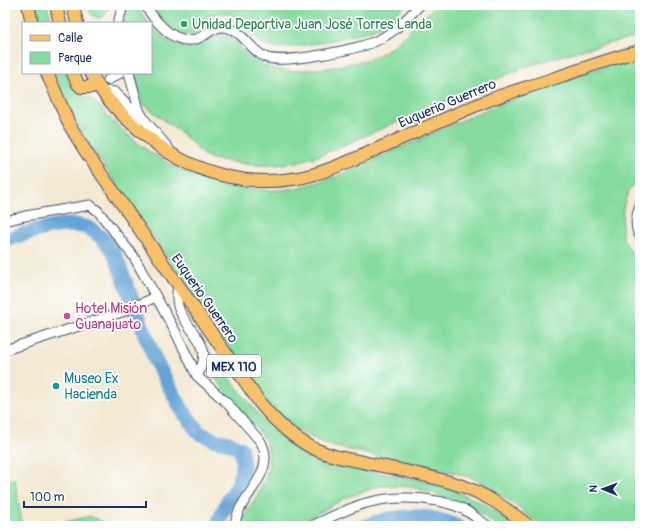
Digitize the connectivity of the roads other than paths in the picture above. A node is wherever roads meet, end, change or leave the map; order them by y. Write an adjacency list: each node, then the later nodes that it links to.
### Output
1 (28, 5): 7 (main road)
2 (56, 5): 8 (main road)
3 (73, 5): 9 (main road); 10 (street)
4 (125, 5): 11 (street)
5 (146, 5): 6 (street)
6 (420, 5)
7 (32, 22)
8 (60, 22)
9 (77, 22)
10 (82, 22)
11 (118, 22)
12 (640, 51): 19 (main road, Euquerio Guerrero)
13 (46, 74): 23 (main road, Euquerio Guerrero / MEX 110)
14 (73, 74): 18 (main road)
15 (92, 74): 18 (main road, Euquerio Guerrero)
16 (119, 74): 18 (street)
17 (129, 74): 19 (street)
18 (101, 86): 19 (main road, Euquerio Guerrero)
19 (177, 158)
20 (640, 206): 22 (street)
21 (5, 221): 24 (street)
22 (640, 236)
23 (178, 285): 26 (street); 30 (main road, Euquerio Guerrero / MEX 110)
24 (156, 297): 25 (street); 26 (street)
25 (5, 350)
26 (197, 376): 27 (street)
27 (235, 526)
28 (312, 526): 29 (street)
29 (488, 526)
30 (529, 526)

